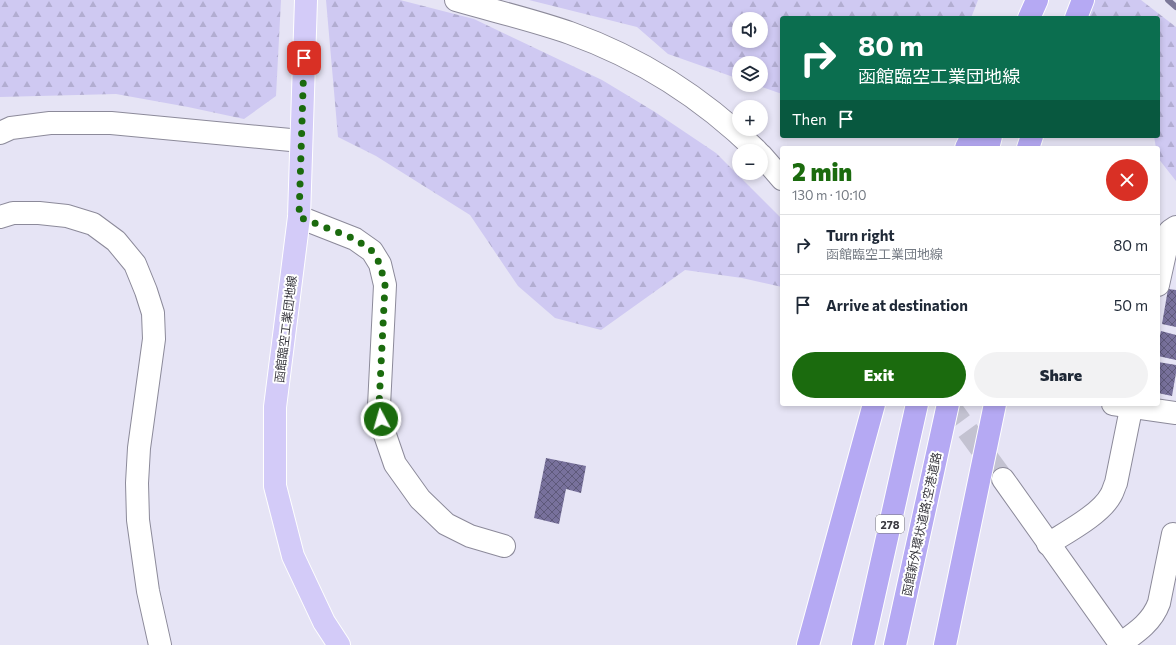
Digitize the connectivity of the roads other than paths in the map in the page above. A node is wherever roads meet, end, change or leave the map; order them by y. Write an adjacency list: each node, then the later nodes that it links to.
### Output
1 (306, 0): 8 (main road, 函館臨空工業団地線)
2 (456, 0): 9 (street)
3 (1037, 0): 5 (highway)
4 (1083, 0): 6 (highway)
5 (1030, 16)
6 (1077, 16)
7 (0, 133): 8 (street)
8 (301, 141): 13 (main road, 函館臨空工業団地線)
9 (750, 144)
10 (768, 163): 11 (street)
11 (780, 177)
12 (0, 217): 28 (street)
13 (299, 217): 26 (street); 29 (main road, 函館臨空工業団地線)
14 (1176, 227): 15 (street)
15 (1160, 276)
16 (873, 406): 30 (highway)
17 (917, 406): 31 (highway, 278)
18 (948, 406): 32 (highway, 函館新外環状道路;空港道路 / 278)
19 (995, 406): 33 (highway)
20 (1125, 406): 25 (street)
21 (1131, 406): 22 (street)
22 (1176, 413)
23 (1003, 479): 25 (street)
24 (1175, 530): 27 (street)
25 (1048, 544): 27 (street)
26 (504, 546)
27 (1120, 644)
28 (160, 645)
29 (339, 645)
30 (808, 645)
31 (863, 645)
32 (895, 645)
33 (945, 645)

